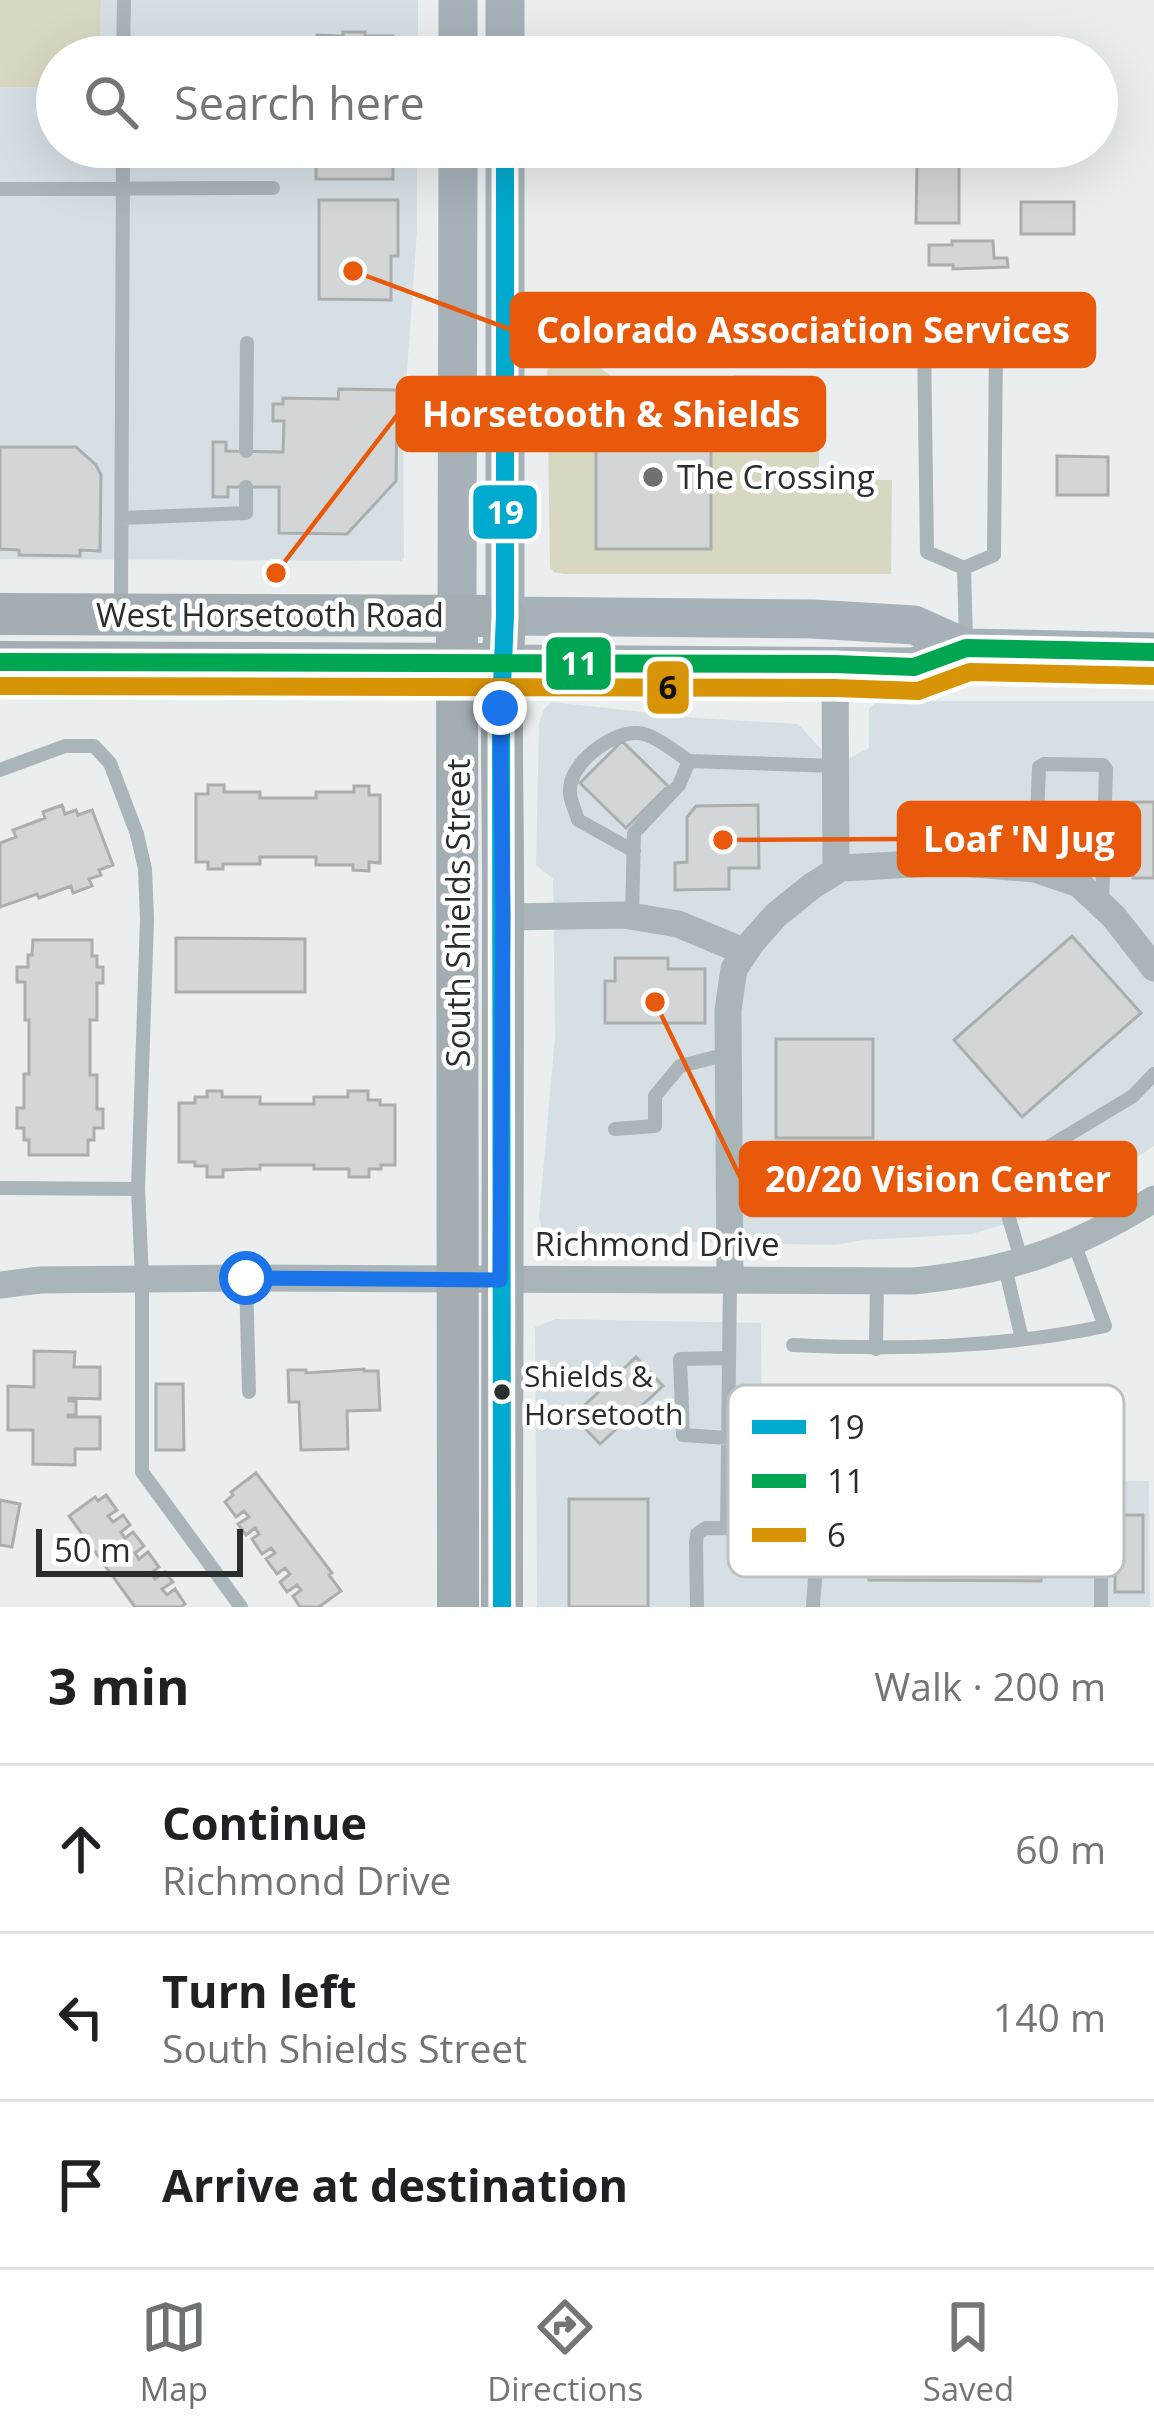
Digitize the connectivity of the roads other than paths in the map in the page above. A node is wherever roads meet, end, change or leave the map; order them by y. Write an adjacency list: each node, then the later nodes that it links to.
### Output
1 (124, 0): 4 (lane)
2 (458, 0): 5 (main road)
3 (505, 0): 6 (main road)
4 (123, 36)
5 (458, 36)
6 (505, 36)
7 (123, 168): 12 (lane)
8 (458, 168): 22 (main road, South Shields Street)
9 (505, 168): 13 (main road, South Shields Street)
10 (273, 188): 12 (lane)
11 (0, 189): 12 (lane)
12 (123, 189): 18 (lane)
13 (505, 338): 14 (lane); 23 (main road, South Shields Street)
14 (924, 343): 19 (lane); 19 (lane)
15 (248, 344): 16 (lane)
16 (246, 452)
17 (246, 487): 18 (lane)
18 (122, 518): 21 (lane)
19 (964, 568): 24 (lane)
20 (0, 614): 21 (main road, West Horsetooth Road)
21 (121, 614): 22 (main road, West Horsetooth Road)
22 (457, 616): 23 (main road, West Horsetooth Road); 27 (main road, South Shields Street)
23 (505, 616): 24 (main road, West Horsetooth Road); 28 (main road, South Shields Street)
24 (966, 648): 25 (main road, West Horsetooth Road); 29 (main road, West Horsetooth Road)
25 (1154, 652)
26 (0, 662): 27 (main road, West Horsetooth Road)
27 (458, 664): 28 (main road, West Horsetooth Road); 53 (main road, South Shields Street)
28 (502, 664): 29 (main road, West Horsetooth Road); 37 (main road, South Shields Street)
29 (835, 664): 31 (street)
30 (689, 761): 31 (lane); 33 (lane); 33 (lane)
31 (836, 766): 35 (street)
32 (0, 770): 47 (lane)
33 (634, 850): 38 (lane)
34 (1034, 869): 35 (street); 36 (street); 36 (lane)
35 (836, 871): 39 (street)
36 (1102, 905): 40 (street)
37 (503, 916): 38 (street); 53 (main road, South Shields Street)
38 (632, 916): 39 (street)
39 (745, 952): 41 (street)
40 (1154, 968)
41 (728, 1054): 43 (lane); 45 (street)
42 (1154, 1074): 44 (lane)
43 (615, 1129)
44 (997, 1178): 45 (lane); 50 (lane)
45 (729, 1187): 54 (street)
46 (0, 1188): 47 (lane)
47 (138, 1189): 52 (lane)
48 (1154, 1198): 49 (street, Richmond Drive)
49 (1074, 1243): 50 (street, Richmond Drive); 57 (lane)
50 (1014, 1265): 55 (street, Richmond Drive); 57 (lane)
51 (246, 1278): 52 (street, Richmond Drive); 53 (street, Richmond Drive); 62 (lane)
52 (142, 1279): 56 (street, Richmond Drive); 66 (lane)
53 (479, 1279): 54 (street, Richmond Drive); 67 (main road, South Shields Street); 68 (main road, South Shields Street)
54 (730, 1280): 55 (street, Richmond Drive); 60 (lane)
55 (877, 1281): 59 (lane)
56 (0, 1285)
57 (1022, 1339): 59 (lane)
58 (793, 1345): 59 (lane)
59 (876, 1349)
60 (729, 1358): 61 (lane); 63 (lane)
61 (729, 1385)
62 (249, 1392)
63 (728, 1438): 64 (lane)
64 (727, 1528): 69 (lane)
65 (814, 1577): 70 (lane)
66 (241, 1607)
67 (458, 1607)
68 (502, 1607)
69 (698, 1607)
70 (813, 1607)

